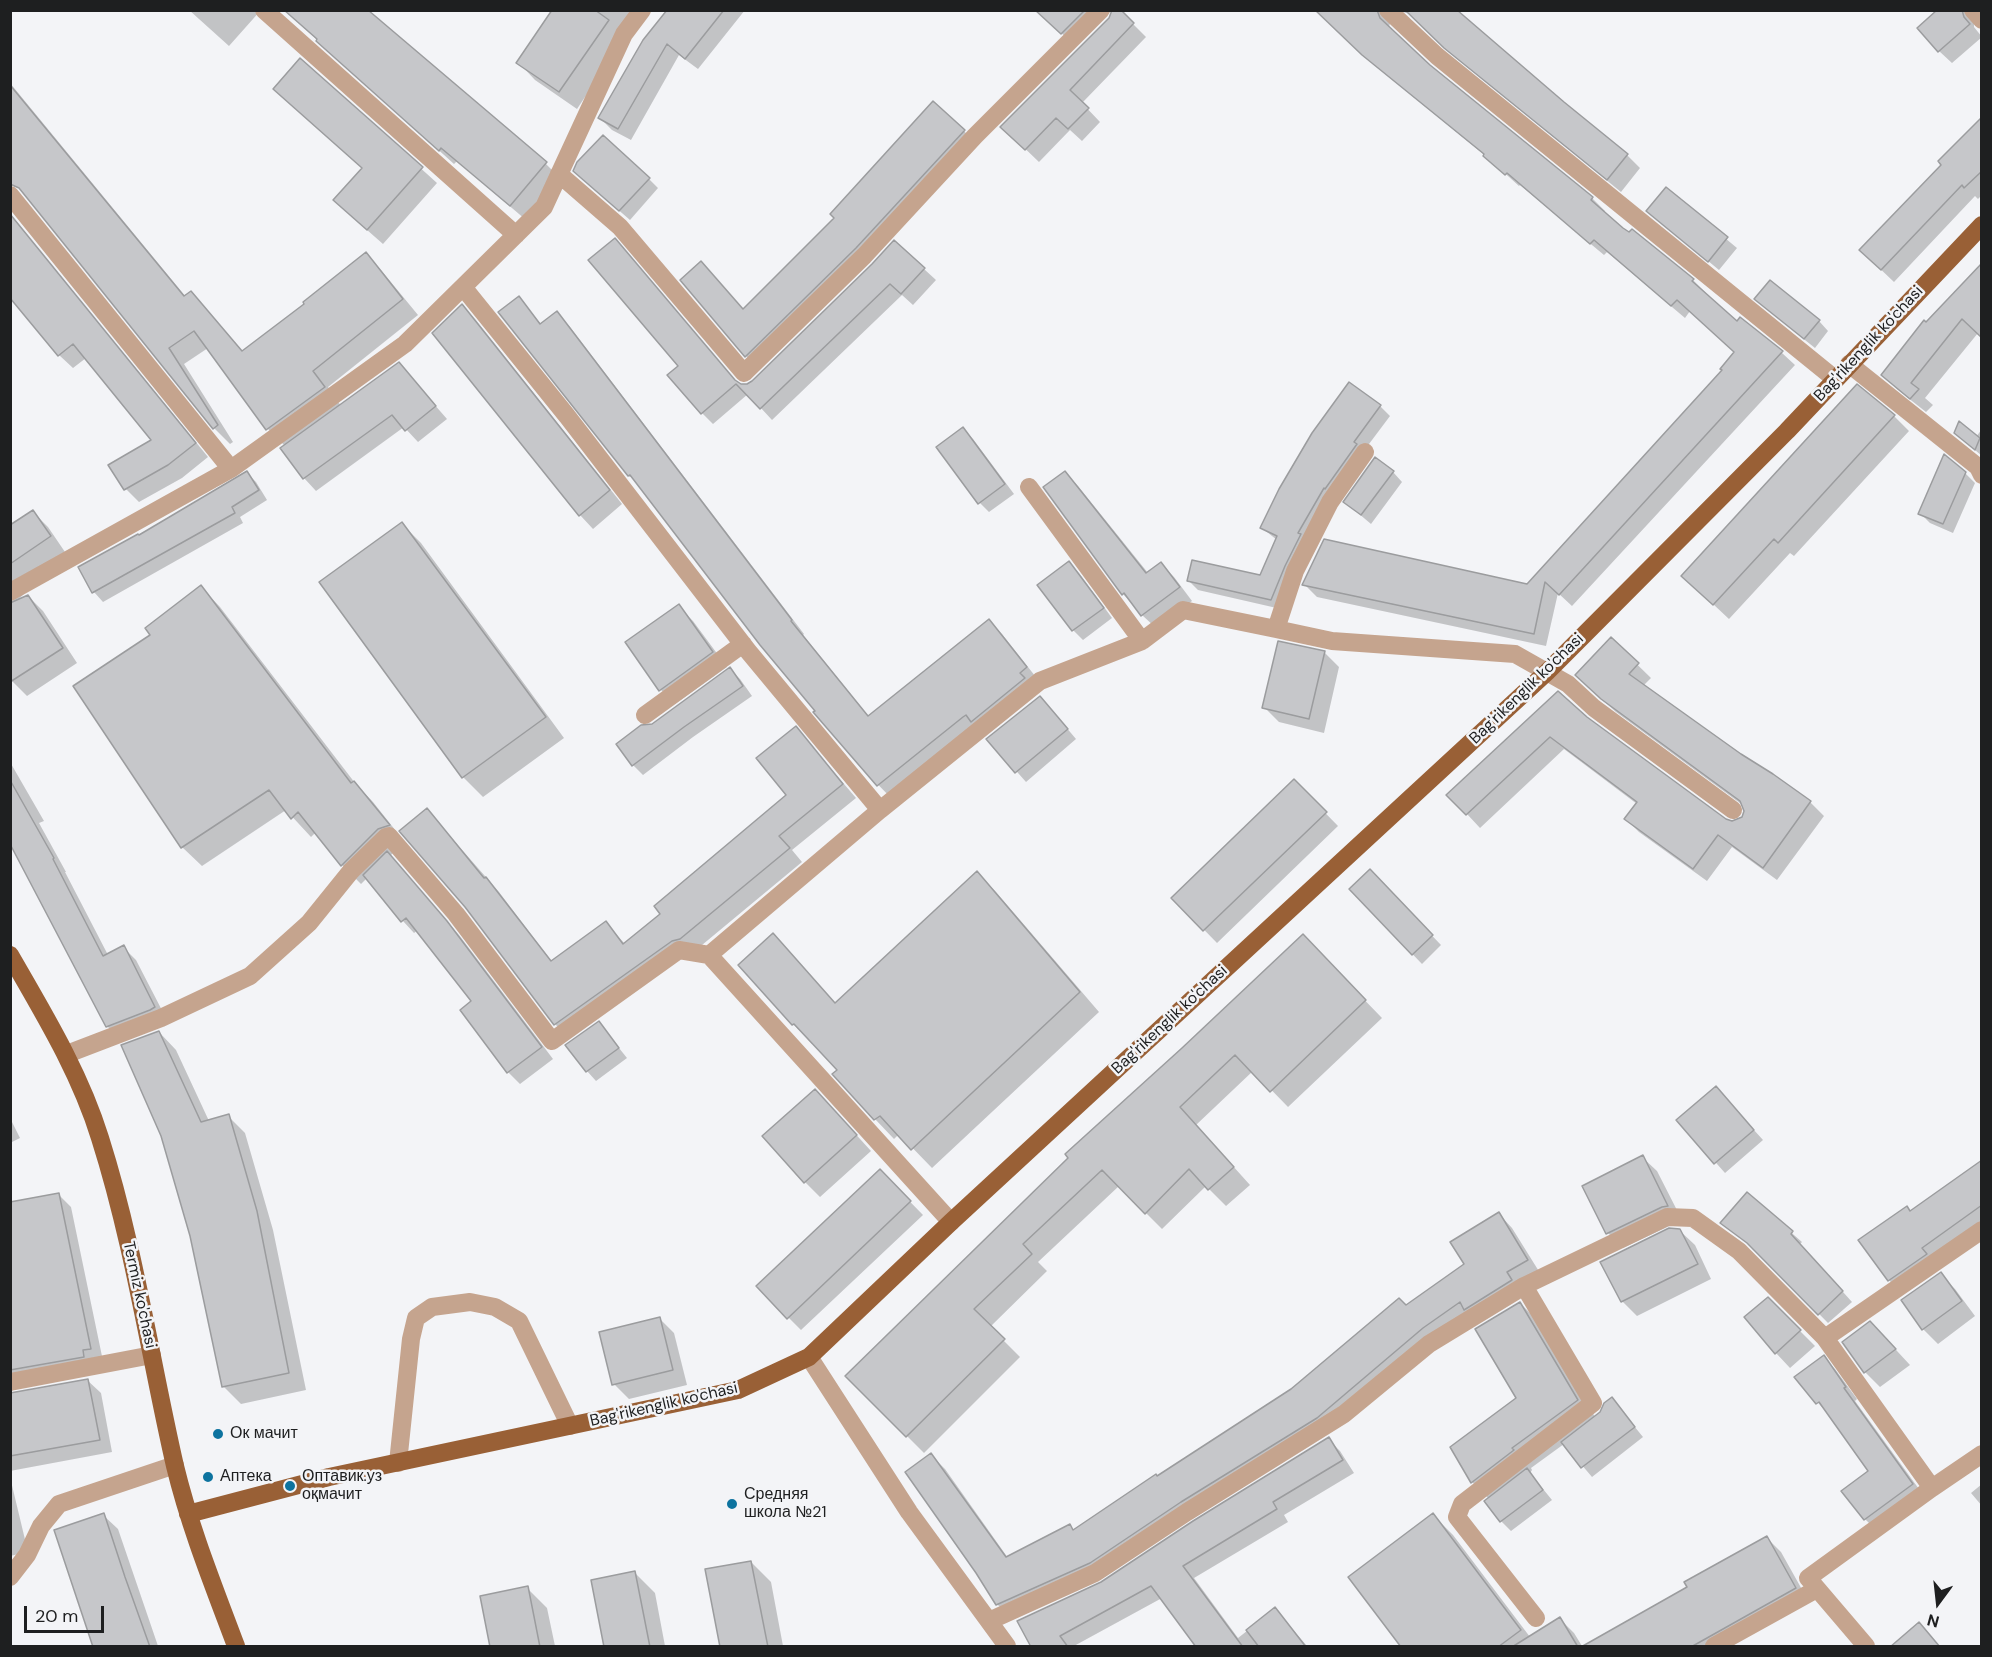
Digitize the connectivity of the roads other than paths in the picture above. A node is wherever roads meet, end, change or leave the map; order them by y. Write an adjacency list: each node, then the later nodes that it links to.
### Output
1 (264, 10): 10 (street)
2 (642, 10): 7 (street)
3 (1101, 10): 7 (street)
4 (1388, 10): 13 (street)
5 (1973, 10): 6 (street)
6 (1982, 20)
7 (560, 174): 10 (street)
8 (10, 195): 15 (street)
9 (1982, 225): 12 (main road, Bag'rikenglik ko'chasi)
10 (516, 235): 11 (street)
11 (463, 288): 15 (street); 21 (street)
12 (1849, 364): 13 (main road, Bag'rikenglik ko'chasi); 16 (street)
13 (1835, 380): 22 (main road, Bag'rikenglik ko'chasi)
14 (1365, 452): 19 (street)
15 (231, 469): 18 (street)
16 (1982, 475)
17 (1029, 488): 20 (street)
18 (10, 592)
19 (1276, 628): 20 (street); 22 (street)
20 (1142, 640): 24 (street)
21 (743, 644): 23 (street); 24 (street)
22 (1547, 672): 25 (street); 29 (main road, Bag'rikenglik ko'chasi)
23 (645, 715)
24 (880, 810): 27 (street)
25 (1733, 810)
26 (10, 955): 28 (main road, Termiz ko'chasi)
27 (709, 956): 28 (street); 29 (street)
28 (67, 1054): 33 (main road, Termiz ko'chasi)
29 (951, 1222): 34 (main road, Bag'rikenglik ko'chasi)
30 (1982, 1230): 32 (street)
31 (1524, 1286): 32 (street); 44 (street); 45 (street)
32 (1825, 1338): 40 (street)
33 (152, 1355): 35 (street); 39 (main road, Termiz ko'chasi)
34 (809, 1357): 36 (main road, Bag'rikenglik ko'chasi); 45 (street)
35 (10, 1382)
36 (570, 1426): 38 (main road, Bag'rikenglik ko'chasi); 38 (street)
37 (1982, 1454): 40 (street)
38 (398, 1463): 41 (main road, Bag'rikenglik ko'chasi)
39 (175, 1465): 41 (main road, Termiz ko'chasi); 42 (street)
40 (1932, 1488): 43 (street)
41 (188, 1514): 46 (main road, Termiz ko'chasi)
42 (10, 1577)
43 (1817, 1588): 48 (street); 49 (street)
44 (1536, 1618)
45 (989, 1621): 47 (street)
46 (236, 1647)
47 (1007, 1647)
48 (1714, 1647)
49 (1866, 1647)

